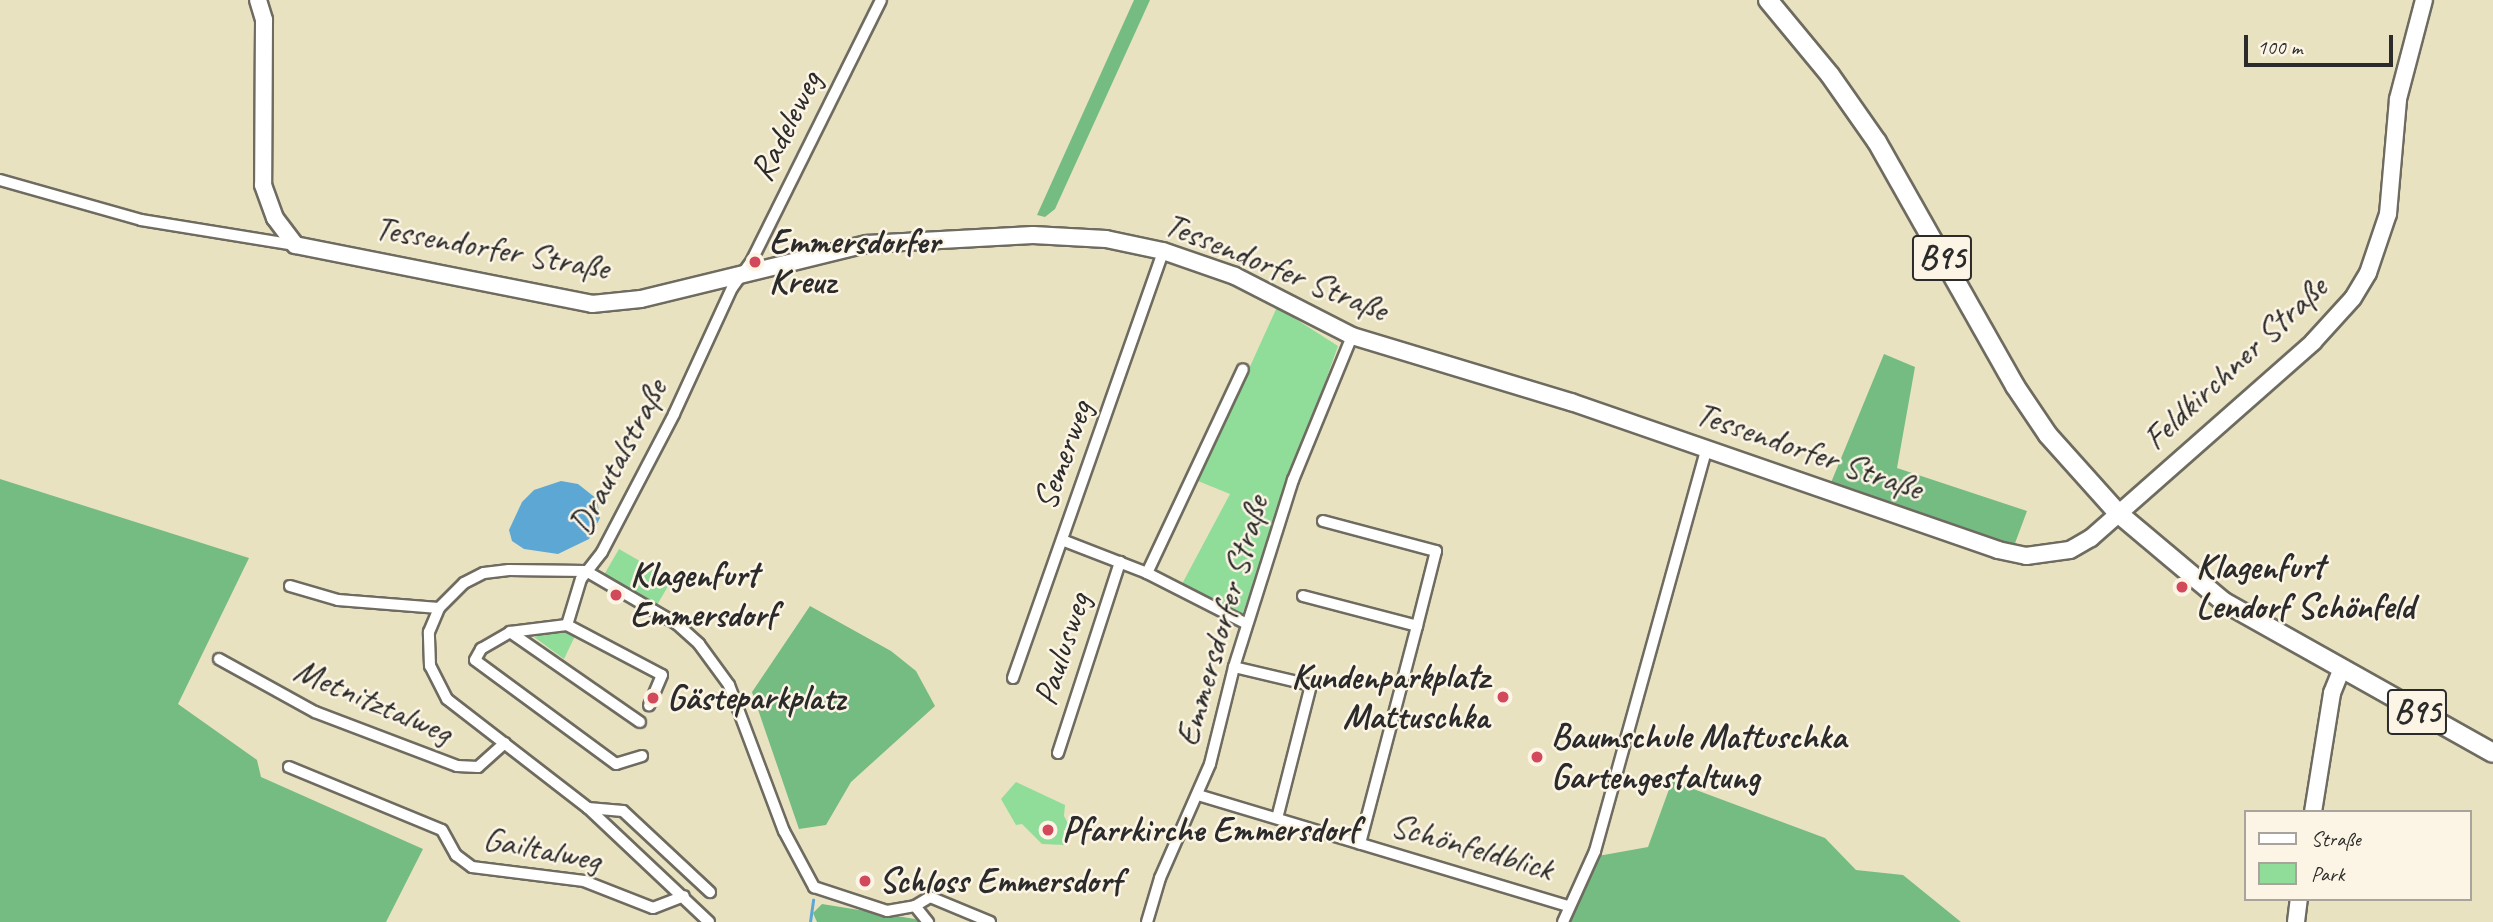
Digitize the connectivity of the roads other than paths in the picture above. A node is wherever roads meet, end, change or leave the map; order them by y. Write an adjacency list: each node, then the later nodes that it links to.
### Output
1 (258, 0): 6 (street)
2 (881, 0): 8 (street, Radeleweg)
3 (1768, 0): 12 (main road, B95)
4 (2424, 0): 12 (street, Feldkirchner Straße)
5 (0, 180): 6 (street)
6 (295, 245): 8 (street, Tessendorfer Straße)
7 (1163, 251): 8 (street, Tessendorfer Straße); 9 (street, Tessendorfer Straße); 14 (street, Semerweg)
8 (739, 277): 16 (street, Drautalstraße)
9 (1352, 336): 11 (street, Tessendorfer Straße); 21 (street, Emmersdorfer Straße)
10 (1243, 369): 17 (street)
11 (1707, 448): 12 (street, Tessendorfer Straße); 44 (street)
12 (2119, 514): 27 (main road, B95)
13 (1323, 521): 23 (street)
14 (1062, 540): 15 (street); 28 (street, Semerweg)
15 (1120, 562): 17 (street); 32 (street, Paulusweg)
16 (586, 571): 20 (street, Drautalstraße); 22 (street); 45 (street)
17 (1147, 573): 21 (street)
18 (290, 586): 20 (street)
19 (1303, 596): 23 (street)
20 (439, 608): 31 (street, Drautalstraße)
21 (1247, 624): 26 (street, Emmersdorfer Straße)
22 (566, 625): 24 (street); 29 (street)
23 (1417, 626): 40 (street)
24 (510, 632): 30 (street); 34 (street)
25 (219, 659): 31 (street, Metnitztalweg)
26 (1234, 667): 36 (street, Emmersdorfer Straße); 39 (street)
27 (2342, 671): 33 (main road, B95); 38 (street)
28 (1013, 678)
29 (649, 705)
30 (640, 722)
31 (505, 743): 37 (street, Drautalstraße)
32 (1058, 753)
33 (2493, 753)
34 (642, 756)
35 (289, 767): 42 (street, Gailtalweg)
36 (1198, 795): 39 (street, Schönfeldblick); 49 (street, Emmersdorfer Straße)
37 (588, 808): 41 (street); 42 (street, Drautalstraße)
38 (2313, 810)
39 (1277, 818): 40 (street, Schönfeldblick)
40 (1360, 844): 44 (street, Schönfeldblick)
41 (710, 892)
42 (684, 896): 46 (street, Drautalstraße)
43 (2299, 901): 51 (street)
44 (1569, 905): 50 (street)
45 (915, 906): 47 (street); 48 (street)
46 (709, 922)
47 (928, 922)
48 (990, 922)
49 (1147, 922)
50 (1563, 922)
51 (2296, 922)

